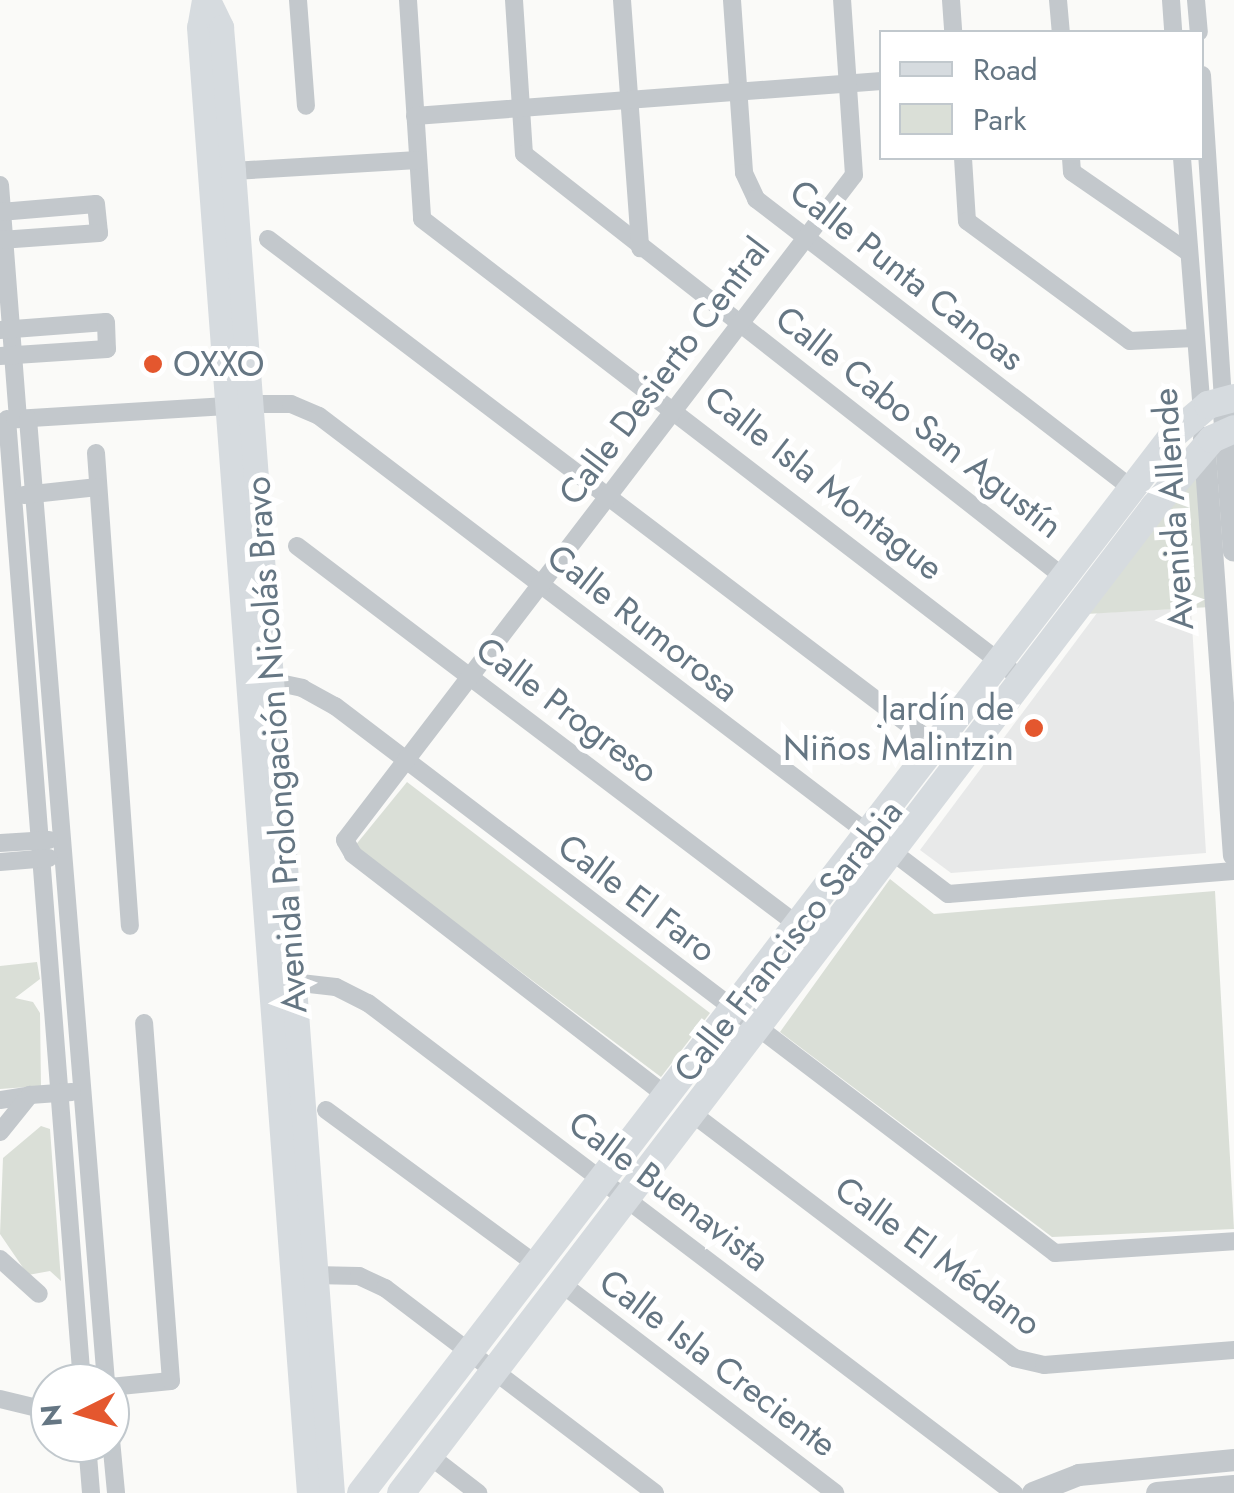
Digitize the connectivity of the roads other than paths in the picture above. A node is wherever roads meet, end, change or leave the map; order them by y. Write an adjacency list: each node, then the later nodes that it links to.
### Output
1 (206, 0): 28 (main road, Avenida Prolongación Nicolás Bravo); 41 (main road, Avenida Prolongación Nicolás Bravo)
2 (298, 0): 20 (street)
3 (408, 0): 23 (street, Calle Isla Montague)
4 (514, 0): 21 (street, Calle Cabo San Agustín)
5 (622, 0): 19 (street)
6 (732, 0): 18 (street, Calle Punta Canoas)
7 (842, 0): 17 (street, Calle Desierto Central)
8 (951, 0): 12 (street)
9 (1058, 0): 13 (street)
10 (1171, 0): 14 (street)
11 (1196, 0): 15 (street)
12 (953, 30)
13 (1061, 30)
14 (1173, 30)
15 (1199, 30)
16 (879, 80): 17 (street)
17 (848, 83): 18 (street); 33 (street, Calle Desierto Central)
18 (739, 92): 19 (street); 33 (street, Calle Punta Canoas)
19 (630, 100): 21 (street); 34 (street)
20 (306, 106)
21 (522, 108): 23 (street); 34 (street, Calle Cabo San Agustín)
22 (1204, 111): 40 (street, Avenida Allende)
23 (416, 116): 24 (street, Calle Isla Montague)
24 (418, 160): 28 (street); 42 (street, Calle Isla Montague)
25 (962, 160): 38 (street)
26 (1071, 160): 35 (street)
27 (1182, 160): 35 (street, Avenida Allende)
28 (233, 172): 41 (main road, Avenida Prolongación Nicolás Bravo)
29 (0, 185): 30 (street)
30 (1, 212): 32 (street); 32 (street)
31 (268, 239): 48 (street)
32 (2, 240): 37 (street)
33 (806, 240): 36 (street, Calle Desierto Central); 46 (street, Calle Punta Canoas)
34 (640, 248): 36 (street, Calle Cabo San Agustín)
35 (1188, 252): 38 (street, Avenida Allende)
36 (741, 325): 42 (street, Calle Desierto Central); 53 (street, Calle Cabo San Agustín)
37 (6, 329): 39 (street); 39 (street)
38 (1194, 338): 40 (street, Avenida Allende)
39 (7, 355): 43 (street)
40 (1220, 402): 44 (street, Avenida Allende); 46 (main road, Calle Francisco Sarabia)
41 (239, 405): 43 (street, Calle Rumorosa); 54 (street, Calle Rumorosa); 58 (main road, Avenida Prolongación Nicolás Bravo); 71 (main road, Avenida Prolongación Nicolás Bravo)
42 (676, 409): 48 (street, Calle Desierto Central); 55 (street, Calle Isla Montague)
43 (13, 419): 49 (street); 50 (street)
44 (1222, 436): 52 (street, Avenida Allende); 57 (main road, Calle Francisco Sarabia); 66 (street, Avenida Allende)
45 (96, 453): 47 (street)
46 (1132, 489): 53 (main road, Calle Francisco Sarabia)
47 (99, 492): 49 (street); 69 (street)
48 (610, 497): 54 (street, Calle Desierto Central); 59 (street)
49 (34, 500): 50 (street); 63 (street)
50 (13, 502): 64 (street)
51 (296, 546): 56 (street, Calle Progreso)
52 (1234, 551)
53 (1065, 578): 55 (main road, Calle Francisco Sarabia)
54 (540, 585): 56 (street, Calle Desierto Central); 61 (street, Calle Rumorosa)
55 (1000, 662): 57 (street, Calle Isla Montague); 59 (main road, Calle Francisco Sarabia)
56 (470, 678): 60 (street, Calle Desierto Central); 70 (street, Calle Progreso)
57 (1023, 680): 65 (main road, Calle Francisco Sarabia)
58 (270, 681): 60 (street, Calle El Faro); 71 (main road, Avenida Prolongación Nicolás Bravo)
59 (937, 746): 61 (main road, Calle Francisco Sarabia)
60 (403, 762): 72 (street, Calle El Faro); 78 (street, Calle Desierto Central)
61 (868, 837): 65 (street, Calle Rumorosa); 70 (main road, Calle Francisco Sarabia)
62 (0, 844): 64 (street)
63 (60, 848): 64 (street); 75 (street)
64 (41, 850): 67 (street); 76 (street)
65 (892, 855): 68 (street, Calle Rumorosa); 74 (main road, Calle Francisco Sarabia)
66 (1234, 855)
67 (0, 862)
68 (1234, 871)
69 (130, 926)
70 (799, 926): 72 (main road, Calle Francisco Sarabia)
71 (281, 982): 83 (street, Calle Buenavista); 88 (main road, Avenida Prolongación Nicolás Bravo); 106 (main road, Avenida Prolongación Nicolás Bravo)
72 (733, 1012): 74 (street, Calle El Faro); 78 (main road, Calle Francisco Sarabia)
73 (144, 1023): 96 (street)
74 (757, 1031): 81 (main road, Calle Francisco Sarabia); 85 (street, Calle El Faro)
75 (82, 1092): 76 (street); 94 (street)
76 (60, 1093): 77 (street); 93 (street)
77 (30, 1095): 79 (street); 82 (street)
78 (668, 1097): 83 (main road, Calle Francisco Sarabia)
79 (0, 1100)
80 (326, 1110): 87 (street)
81 (693, 1114): 84 (main road, Calle Francisco Sarabia); 91 (street, Calle El Médano)
82 (0, 1132)
83 (602, 1182): 84 (street, Calle Buenavista); 87 (main road, Calle Francisco Sarabia)
84 (626, 1201): 89 (main road, Calle Francisco Sarabia); 113 (street, Calle Buenavista)
85 (1234, 1240)
86 (0, 1258): 90 (street)
87 (538, 1266): 92 (main road, Calle Francisco Sarabia)
88 (314, 1275): 92 (street); 107 (main road, Avenida Prolongación Nicolás Bravo)
89 (562, 1284): 95 (main road, Calle Francisco Sarabia); 112 (street, Calle Isla Creciente)
90 (39, 1294)
91 (1234, 1350)
92 (471, 1352): 95 (street); 108 (main road, Calle Francisco Sarabia)
93 (80, 1363)
94 (106, 1363)
95 (495, 1371): 99 (main road, Calle Francisco Sarabia); 111 (street)
96 (130, 1384)
97 (0, 1399): 98 (street)
98 (30, 1406)
99 (430, 1456): 109 (main road, Calle Francisco Sarabia); 110 (street)
100 (1234, 1460): 114 (street)
101 (89, 1463): 104 (street)
102 (113, 1463): 105 (street)
103 (1234, 1486): 115 (street)
104 (91, 1493)
105 (116, 1493)
106 (309, 1493)
107 (332, 1493)
108 (361, 1493)
109 (401, 1493)
110 (478, 1493)
111 (655, 1493)
112 (835, 1493)
113 (1014, 1493)
114 (1033, 1493)
115 (1157, 1493)

